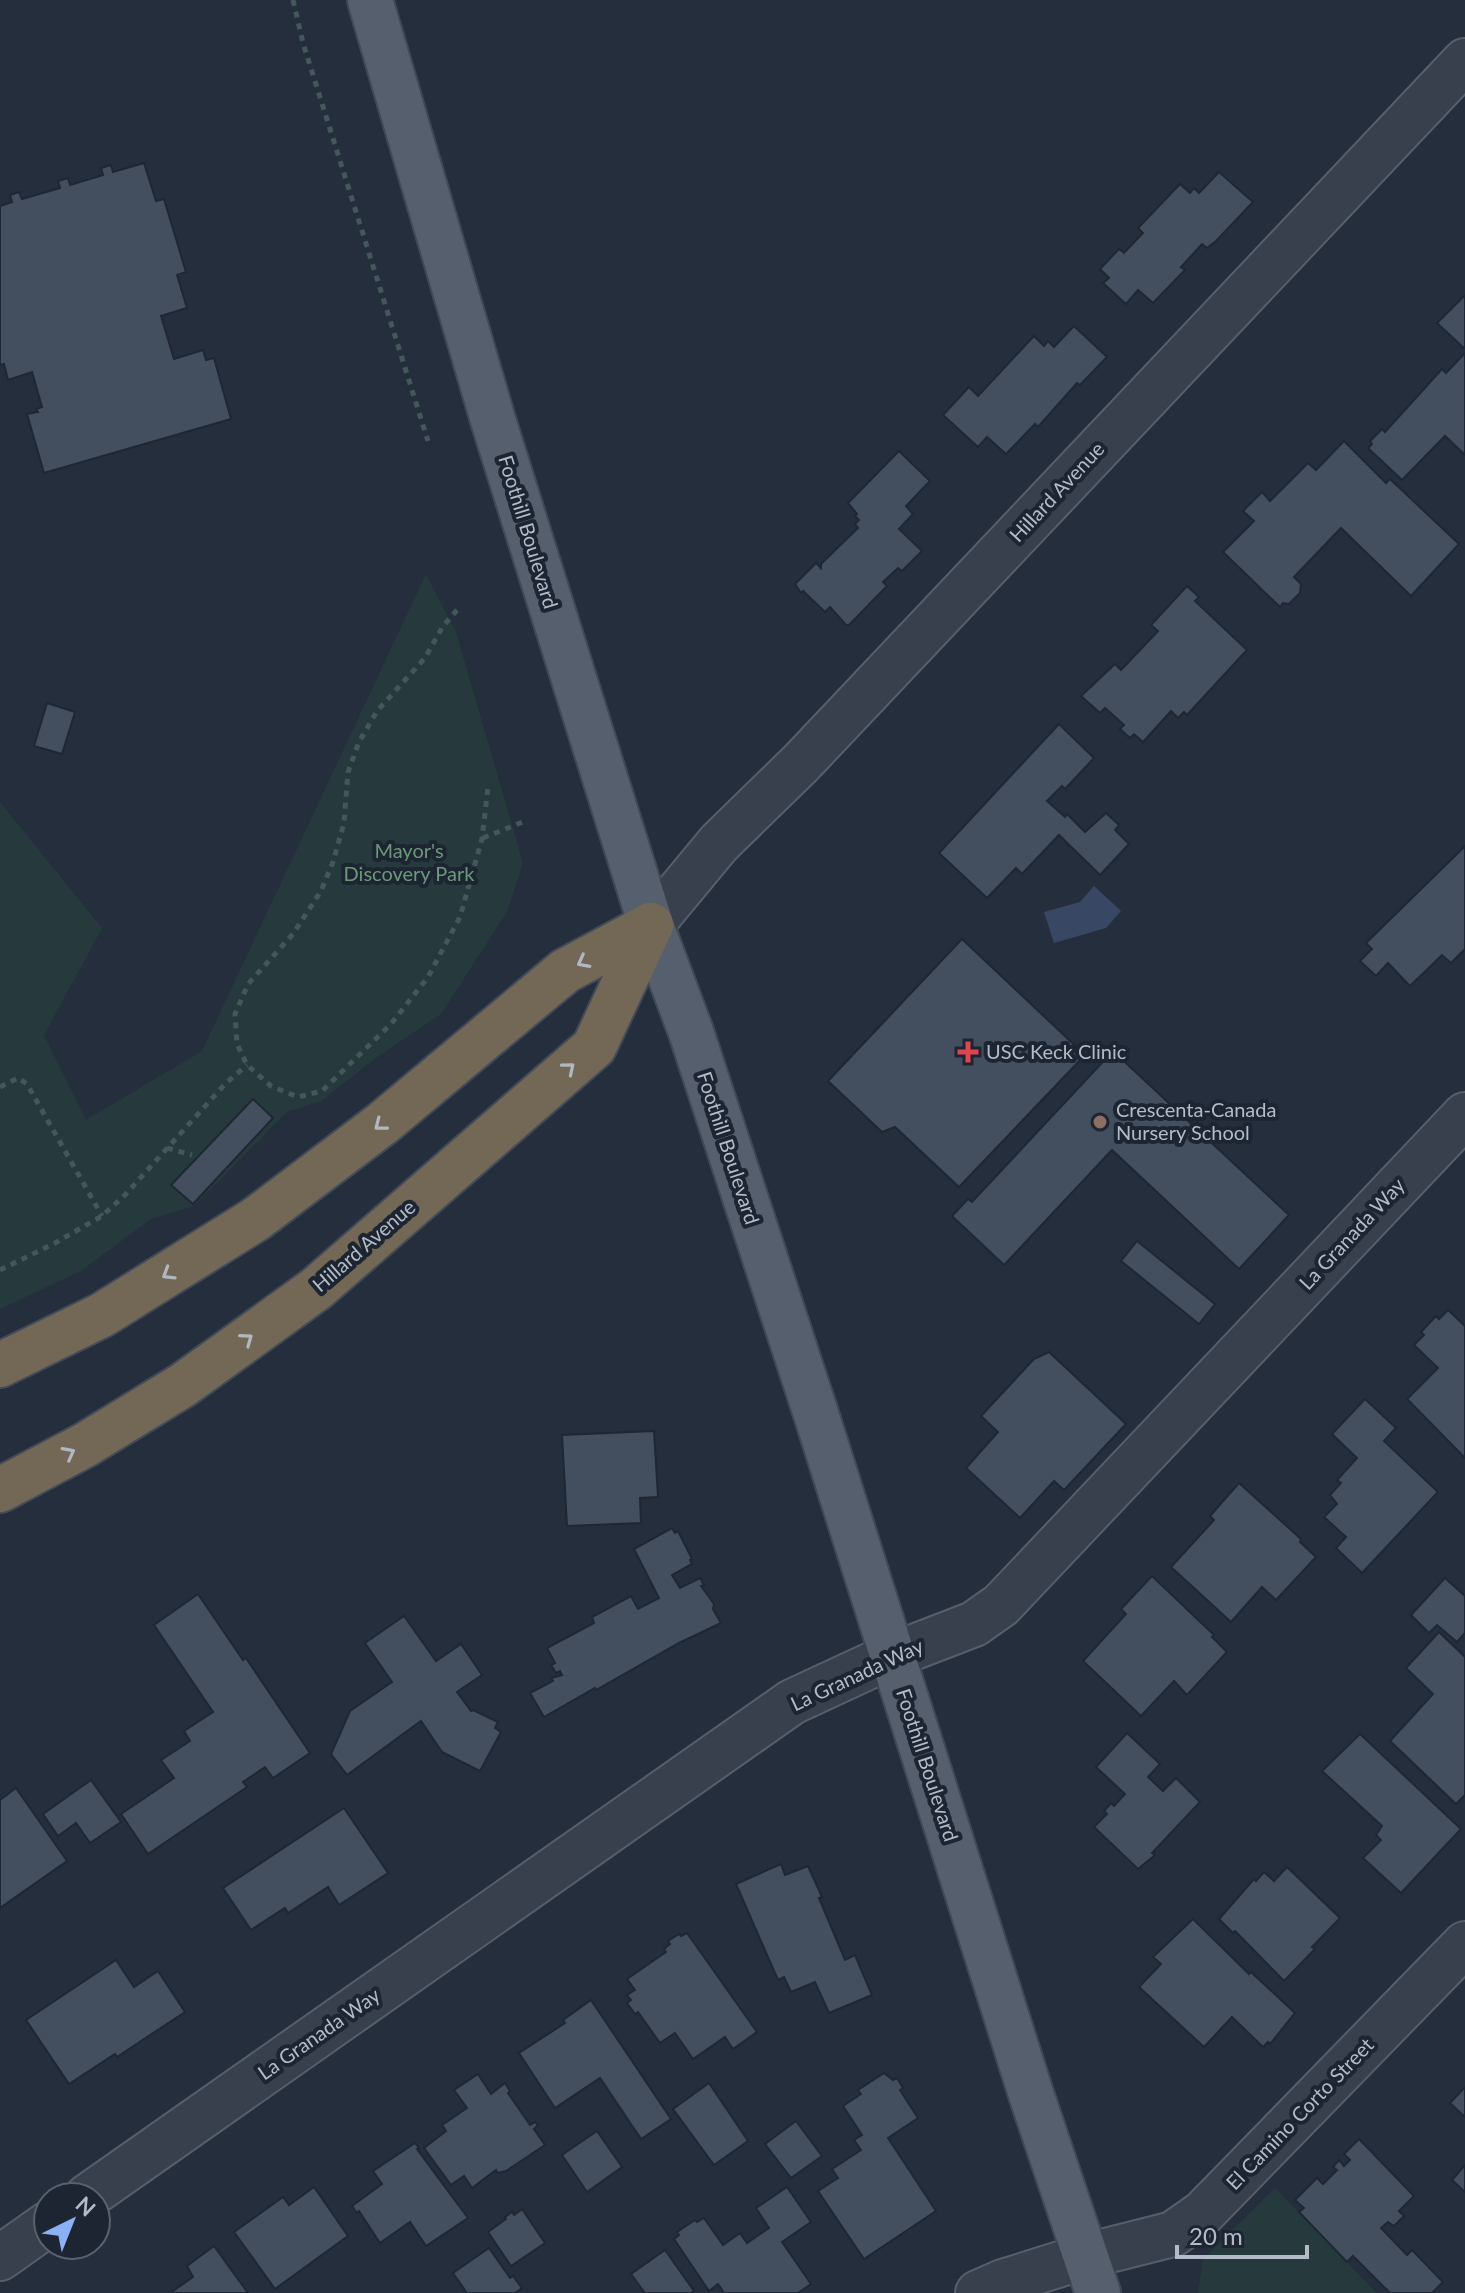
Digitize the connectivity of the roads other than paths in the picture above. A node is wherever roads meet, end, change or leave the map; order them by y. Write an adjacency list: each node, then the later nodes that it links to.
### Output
1 (370, 0): 3 (main road, Foothill Boulevard)
2 (1465, 61): 3 (street, Hillard Avenue)
3 (651, 925): 5 (highway, Hillard Avenue, one-way to 5); 6 (highway, Hillard Avenue, one-way to 3); 7 (main road, Foothill Boulevard)
4 (1465, 1115): 7 (street, La Granada Way)
5 (0, 1365)
6 (0, 1490)
7 (891, 1656): 9 (street, La Granada Way); 12 (main road, Foothill Boulevard)
8 (1465, 1944): 12 (street, El Camino Corto Street)
9 (110, 2181)
10 (32, 2235): 11 (street)
11 (0, 2258)
12 (1092, 2274): 13 (street, El Camino Corto Street)
13 (978, 2293)

